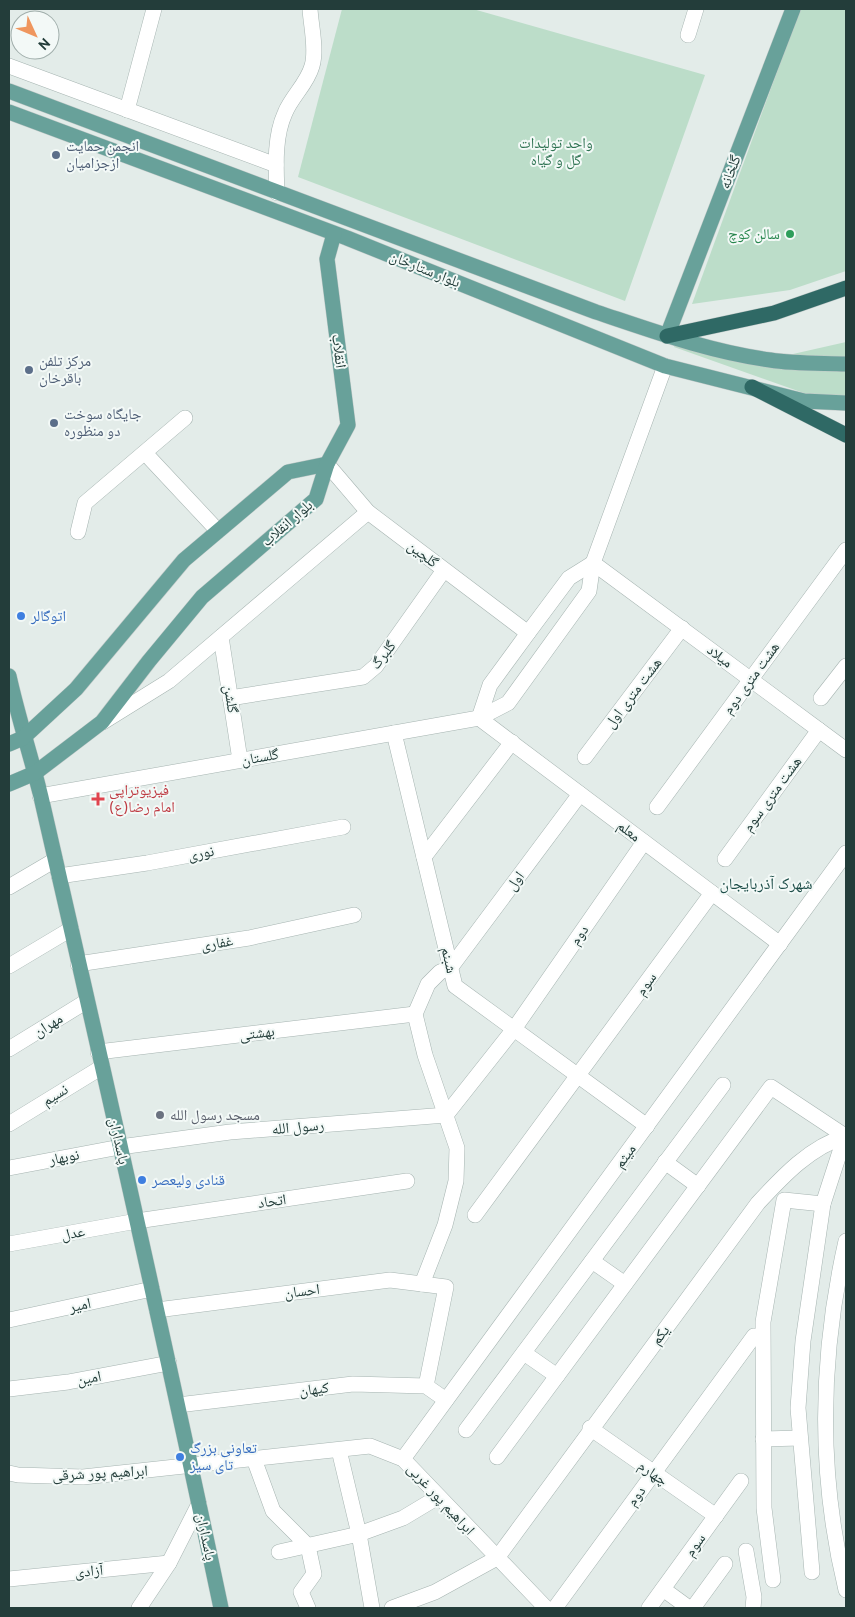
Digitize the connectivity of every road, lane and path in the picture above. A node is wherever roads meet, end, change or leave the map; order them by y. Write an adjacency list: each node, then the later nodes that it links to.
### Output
1 (154, 9): 8 (street)
2 (310, 9): 10 (street)
3 (696, 9): 5 (street)
4 (793, 9): 14 (main road, گلخانه)
5 (688, 35)
6 (9, 66): 8 (street)
7 (9, 91): 11 (main road, بلوار ستارخان)
8 (127, 110): 10 (street)
9 (9, 112): 12 (main road, بلوار ستارخان)
10 (276, 165): 11 (street)
11 (277, 193): 14 (main road, بلوار ستارخان)
12 (334, 234): 16 (main road, بلوار ستارخان); 22 (main road, انقلاب)
13 (846, 288): 14 (highway)
14 (667, 336): 15 (main road, بلوار ستارخان)
15 (846, 364)
16 (665, 366): 17 (main road, بلوار ستارخان); 27 (street, گلستان)
17 (752, 387): 18 (main road, بلوار ستارخان); 20 (highway)
18 (846, 403)
19 (185, 418): 21 (street)
20 (846, 435)
21 (145, 453): 24 (street); 25 (street)
22 (328, 464): 23 (street, گلچین); 24 (main road); 38 (main road, بلوار انقلاب)
23 (368, 512): 28 (street, گلچین); 31 (street)
24 (218, 531): 41 (main road)
25 (78, 532)
26 (846, 550): 34 (street, هشت متری دوم)
27 (593, 562): 29 (street, میلاد); 30 (street); 37 (street, گلستان)
28 (444, 570): 30 (street, گلچین); 35 (street, گلبرگ)
29 (682, 628): 34 (street, میلاد); 45 (street, هشت متری اول)
30 (528, 633): 37 (street)
31 (221, 637): 35 (street, گلشن); 38 (street)
32 (846, 666): 36 (street)
33 (9, 676): 41 (main road, پاسداران)
34 (751, 679): 39 (street, میلاد); 51 (street, هشت متری دوم)
35 (230, 698): 46 (street, گلشن)
36 (821, 698)
37 (479, 718): 40 (street, گلستان); 42 (street, معلم)
38 (102, 722): 47 (main road, بلوار انقلاب)
39 (819, 730): 44 (street, میلاد); 56 (street, هشت متری سوم)
40 (394, 733): 46 (street, گلستان); 55 (street, شبنم)
41 (23, 738): 43 (main road); 47 (main road, پاسداران)
42 (512, 742): 49 (street, معلم); 55 (street)
43 (9, 744)
44 (846, 750)
45 (585, 757)
46 (240, 760): 50 (street, گلستان)
47 (35, 773): 48 (main road, بلوار انقلاب); 50 (main road, پاسداران)
48 (9, 784)
49 (580, 794): 53 (street, معلم); 66 (street, اول)
50 (40, 796): 57 (main road, پاسداران)
51 (657, 807)
52 (343, 827): 58 (street, نوری)
53 (644, 842): 60 (street, معلم); 69 (street, دوم)
54 (846, 853): 63 (street, میثم)
55 (424, 857): 66 (street, شبنم)
56 (725, 859)
57 (55, 860): 58 (main road, پاسداران); 59 (street)
58 (58, 876): 62 (main road, پاسداران)
59 (9, 887)
60 (712, 893): 63 (street, معلم); 72 (street, سوم)
61 (354, 915): 64 (street, غفاری)
62 (70, 928): 64 (main road, پاسداران); 65 (street)
63 (780, 944): 76 (street, میثم)
64 (78, 964): 67 (main road, پاسداران)
65 (9, 966)
66 (451, 967): 68 (street, اول); 69 (street, شبنم)
67 (87, 1001): 70 (street, مهران); 71 (main road, پاسداران)
68 (415, 1014): 71 (street, بهشتی); 74 (street)
69 (514, 1029): 72 (street, شبنم); 74 (street, دوم)
70 (9, 1049)
71 (100, 1059): 75 (street, نسیم); 78 (main road, پاسداران)
72 (579, 1076): 76 (street, شبنم); 84 (street, سوم)
73 (723, 1085): 79 (street)
74 (446, 1115): 78 (street, رسول الله); 89 (street)
75 (9, 1124)
76 (647, 1126): 100 (street, میثم)
77 (846, 1136): 82 (street); 83 (street); 102 (street, یکم)
78 (120, 1147): 80 (street, نوبهار); 85 (main road, پاسداران)
79 (666, 1162): 82 (street); 88 (street)
80 (9, 1168)
81 (407, 1181): 85 (street, اتحاد)
82 (698, 1186): 90 (street)
83 (823, 1204): 104 (street); 105 (street)
84 (475, 1215)
85 (137, 1222): 87 (street, عدل); 91 (main road, پاسداران)
86 (846, 1241): 128 (street)
87 (9, 1244)
88 (592, 1261): 90 (street); 95 (street)
89 (422, 1284): 92 (street, احسان); 98 (street, احسان)
90 (625, 1284): 97 (street)
91 (152, 1290): 92 (main road, پاسداران); 93 (street, امیر)
92 (157, 1310): 96 (main road, پاسداران)
93 (9, 1320)
94 (754, 1336): 111 (street, دوم)
95 (524, 1353): 97 (street); 103 (street)
96 (169, 1363): 99 (street, امین); 101 (main road, پاسداران)
97 (557, 1376): 107 (street)
98 (426, 1386): 100 (street); 101 (street, کیهان)
99 (9, 1389)
100 (446, 1400): 109 (street, میثم)
101 (178, 1405): 110 (main road, پاسداران)
102 (590, 1428): 111 (street, چهارم); 121 (street, یکم)
103 (466, 1430)
104 (800, 1438): 105 (street); 124 (street)
105 (763, 1439): 126 (street)
106 (339, 1450): 108 (street, ابراهیم پور غربی); 109 (street, ابراهیم پور غربی); 117 (street)
107 (497, 1457)
108 (254, 1459): 110 (street, ابراهیم پور غربی); 118 (street)
109 (403, 1459): 114 (street, ابراهیم پور غربی)
110 (191, 1466): 112 (street, ابراهیم پور شرقی); 115 (main road, پاسداران)
111 (653, 1474): 116 (street, چهارم); 136 (street, دوم)
112 (12, 1476)
113 (741, 1481): 116 (street, سوم)
114 (438, 1496): 117 (street); 121 (street, ابراهیم پور غربی)
115 (199, 1504): 122 (street); 131 (main road, پاسداران)
116 (716, 1516): 127 (street, سوم)
117 (359, 1534): 118 (street); 133 (street)
118 (308, 1546): 119 (street); 132 (street)
119 (279, 1552)
120 (746, 1552): 129 (street)
121 (496, 1558): 134 (street); 135 (street, ابراهیم پور غربی)
122 (169, 1563): 125 (street, آزادی); 130 (street)
123 (725, 1564): 138 (street)
124 (812, 1572)
125 (9, 1579)
126 (773, 1580)
127 (663, 1589): 137 (street, سوم); 138 (street)
128 (846, 1590)
129 (751, 1605)
130 (139, 1608)
131 (221, 1608)
132 (308, 1608)
133 (372, 1608)
134 (392, 1608)
135 (546, 1608)
136 (555, 1608)
137 (649, 1608)
138 (691, 1608)

